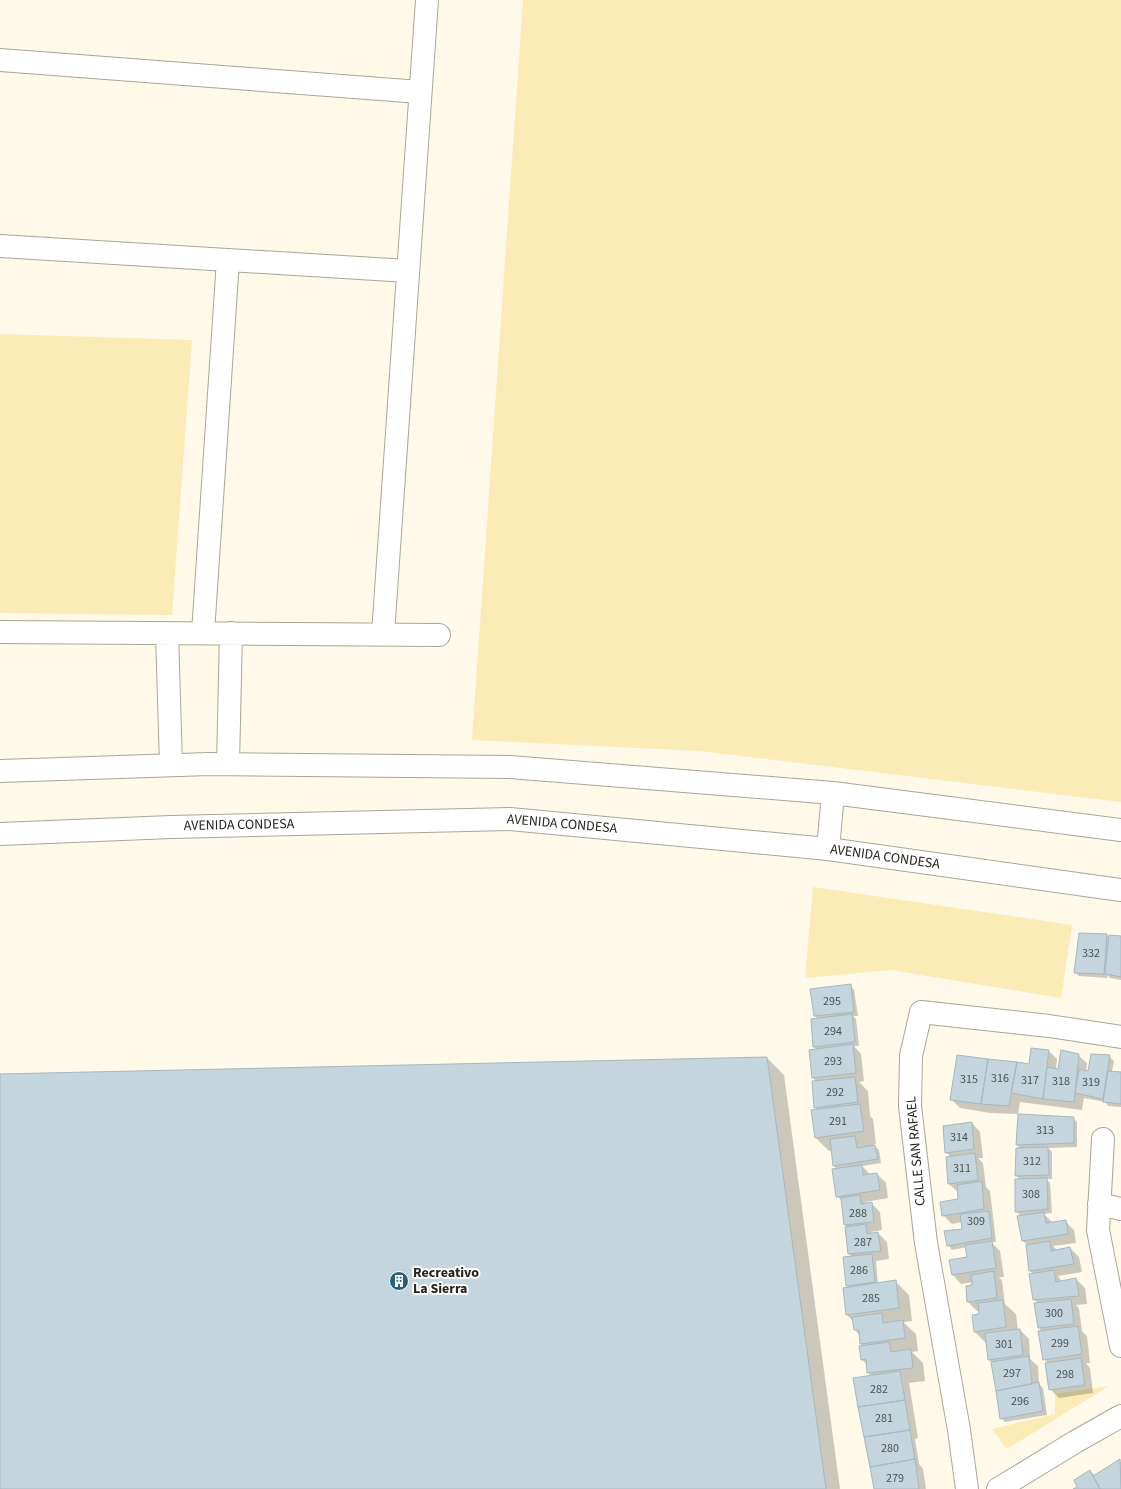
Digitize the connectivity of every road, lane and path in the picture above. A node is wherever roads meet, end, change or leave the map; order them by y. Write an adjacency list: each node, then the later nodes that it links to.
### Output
1 (427, 0): 3 (street)
2 (0, 60): 3 (street)
3 (420, 92): 6 (street)
4 (0, 246): 5 (street)
5 (228, 260): 6 (street); 9 (street)
6 (408, 271): 11 (street)
7 (0, 632): 8 (street)
8 (167, 633): 9 (street); 14 (street)
9 (203, 633): 10 (street)
10 (231, 633): 11 (street); 13 (street)
11 (383, 634): 12 (street)
12 (440, 634)
13 (228, 764): 14 (street); 16 (street)
14 (171, 765): 15 (street)
15 (0, 771)
16 (833, 794): 17 (street); 19 (street)
17 (1121, 830)
18 (0, 834): 19 (street, AVENIDA CONDESA)
19 (828, 849): 20 (street, AVENIDA CONDESA)
20 (1121, 890)
21 (1121, 1037): 27 (street, CALLE SAN RAFAEL)
22 (1103, 1139): 23 (street)
23 (1099, 1204): 24 (street); 25 (street)
24 (1121, 1209)
25 (1121, 1346)
26 (1121, 1416): 28 (street)
27 (967, 1489)
28 (998, 1489)

